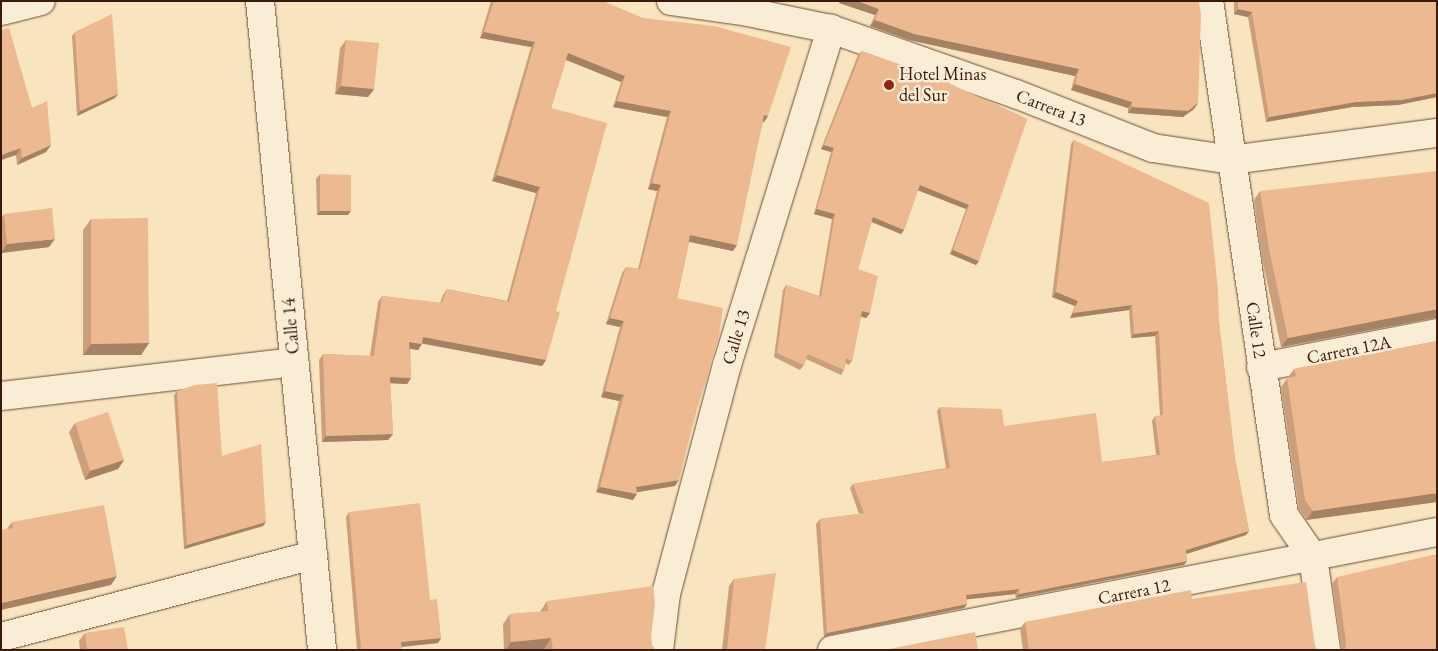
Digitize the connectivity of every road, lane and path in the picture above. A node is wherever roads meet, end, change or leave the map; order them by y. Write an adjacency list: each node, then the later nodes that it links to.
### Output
1 (41, 1): 6 (street)
2 (260, 1): 11 (street, Calle 14)
3 (671, 1): 5 (street, Carrera 13)
4 (1209, 1): 9 (street, Calle 12)
5 (748, 7): 7 (street, Carrera 13)
6 (1, 11)
7 (831, 29): 9 (street, Carrera 13); 19 (street, Calle 13)
8 (1437, 133): 9 (street, Carrera 13)
9 (1231, 160): 12 (street, Calle 12)
10 (1437, 333): 12 (street, Carrera 12A)
11 (294, 362): 13 (street); 15 (street, Calle 14)
12 (1261, 367): 16 (street, Calle 12)
13 (1, 396)
14 (1437, 532): 16 (street, Carrera 12)
15 (313, 555): 17 (street); 18 (street, Calle 14)
16 (1313, 558): 20 (street, Carrera 12); 21 (street, Calle 12)
17 (1, 637)
18 (322, 650)
19 (659, 650)
20 (832, 650)
21 (1326, 650)

